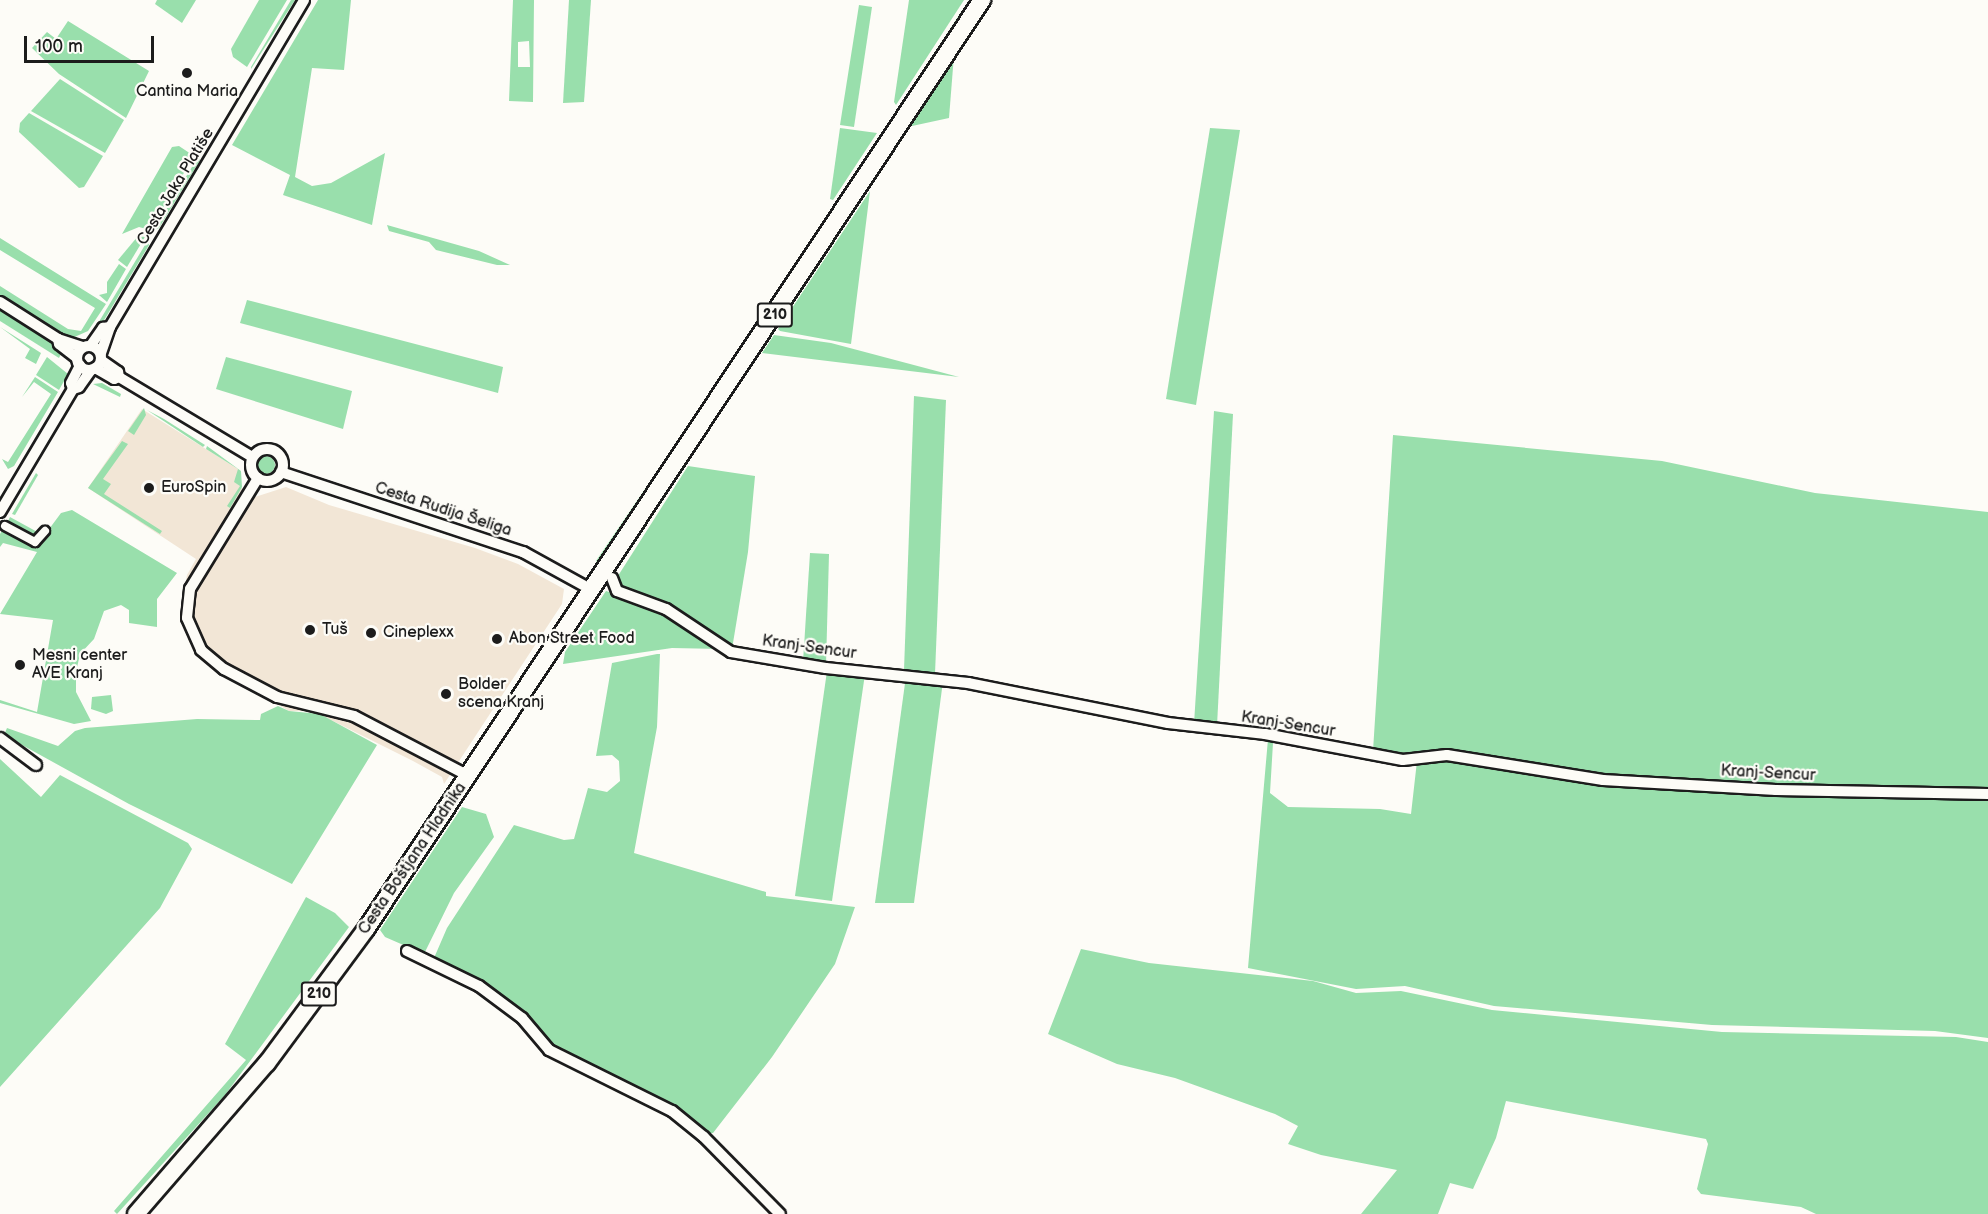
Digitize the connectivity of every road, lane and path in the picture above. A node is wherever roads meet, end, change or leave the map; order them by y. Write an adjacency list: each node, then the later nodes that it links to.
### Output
1 (304, 0): 4 (street, Cesta Jaka Platiše)
2 (982, 0): 15 (main road, Cesta Boštjana Hladnika / 210)
3 (0, 302): 5 (street)
4 (110, 327): 5 (street, Cesta Jaka Platiše); 6 (street, Cesta Jaka Platiše)
5 (82, 354): 6 (street); 6 (street); 7 (street, Cesta Jaka Platiše)
6 (97, 363): 7 (street, Cesta Jaka Platiše); 8 (street)
7 (73, 389): 11 (street, Cesta Jaka Platiše)
8 (252, 457): 9 (street); 10 (street)
9 (281, 472): 10 (street); 15 (street, Cesta Rudija Šeliga)
10 (258, 478): 18 (street)
11 (0, 512)
12 (5, 526): 13 (street)
13 (45, 531)
14 (612, 578): 19 (street, Kranj-Sencur)
15 (590, 589): 18 (main road, Cesta Boštjana Hladnika / 210)
16 (0, 738): 17 (street)
17 (36, 765)
18 (469, 776): 21 (main road, Cesta Boštjana Hladnika / 210)
19 (1988, 795)
20 (407, 951): 22 (street)
21 (136, 1214)
22 (780, 1214)

